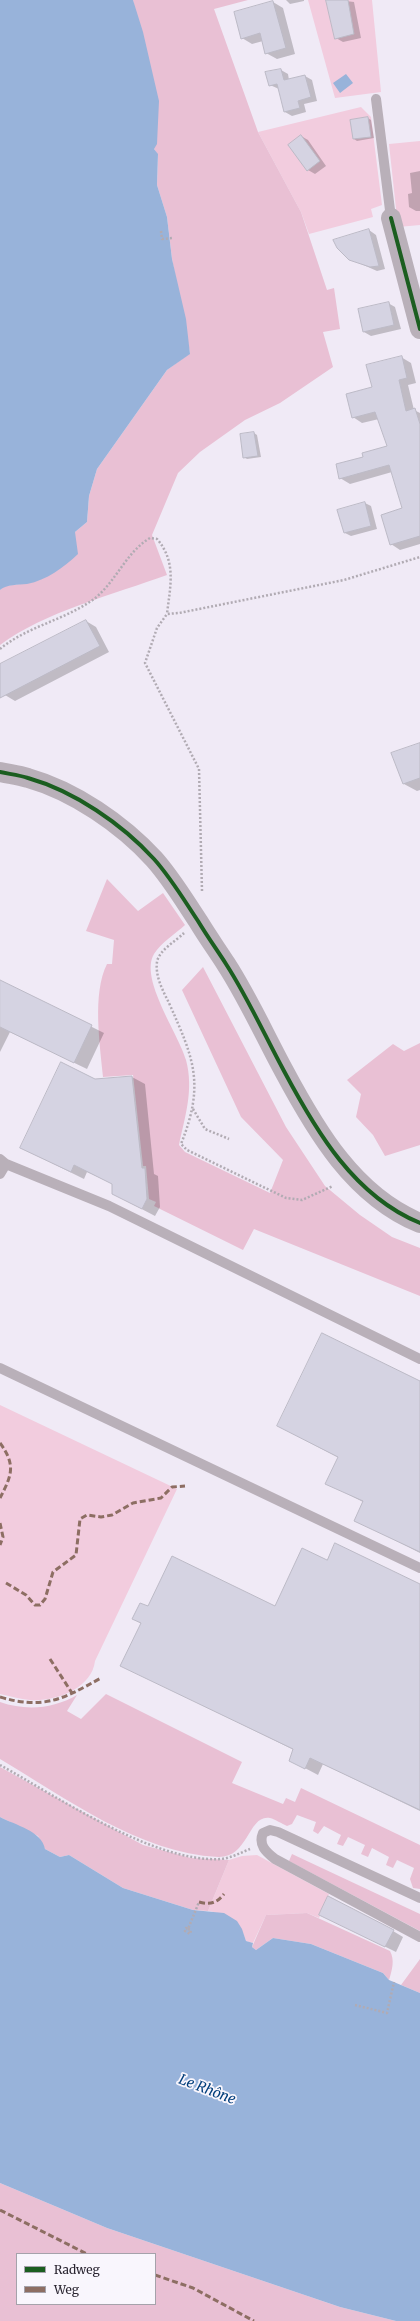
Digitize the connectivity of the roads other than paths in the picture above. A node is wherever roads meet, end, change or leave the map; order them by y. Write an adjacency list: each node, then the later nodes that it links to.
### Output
1 (376, 99): 2 (lane)
2 (391, 218): 3 (street)
3 (420, 329)
4 (0, 772): 7 (street)
5 (3, 1161): 6 (lane); 8 (lane)
6 (0, 1174)
7 (420, 1223)
8 (420, 1359)
9 (0, 1368): 10 (lane)
10 (420, 1568)
11 (420, 1898): 12 (lane)
12 (420, 1937)

